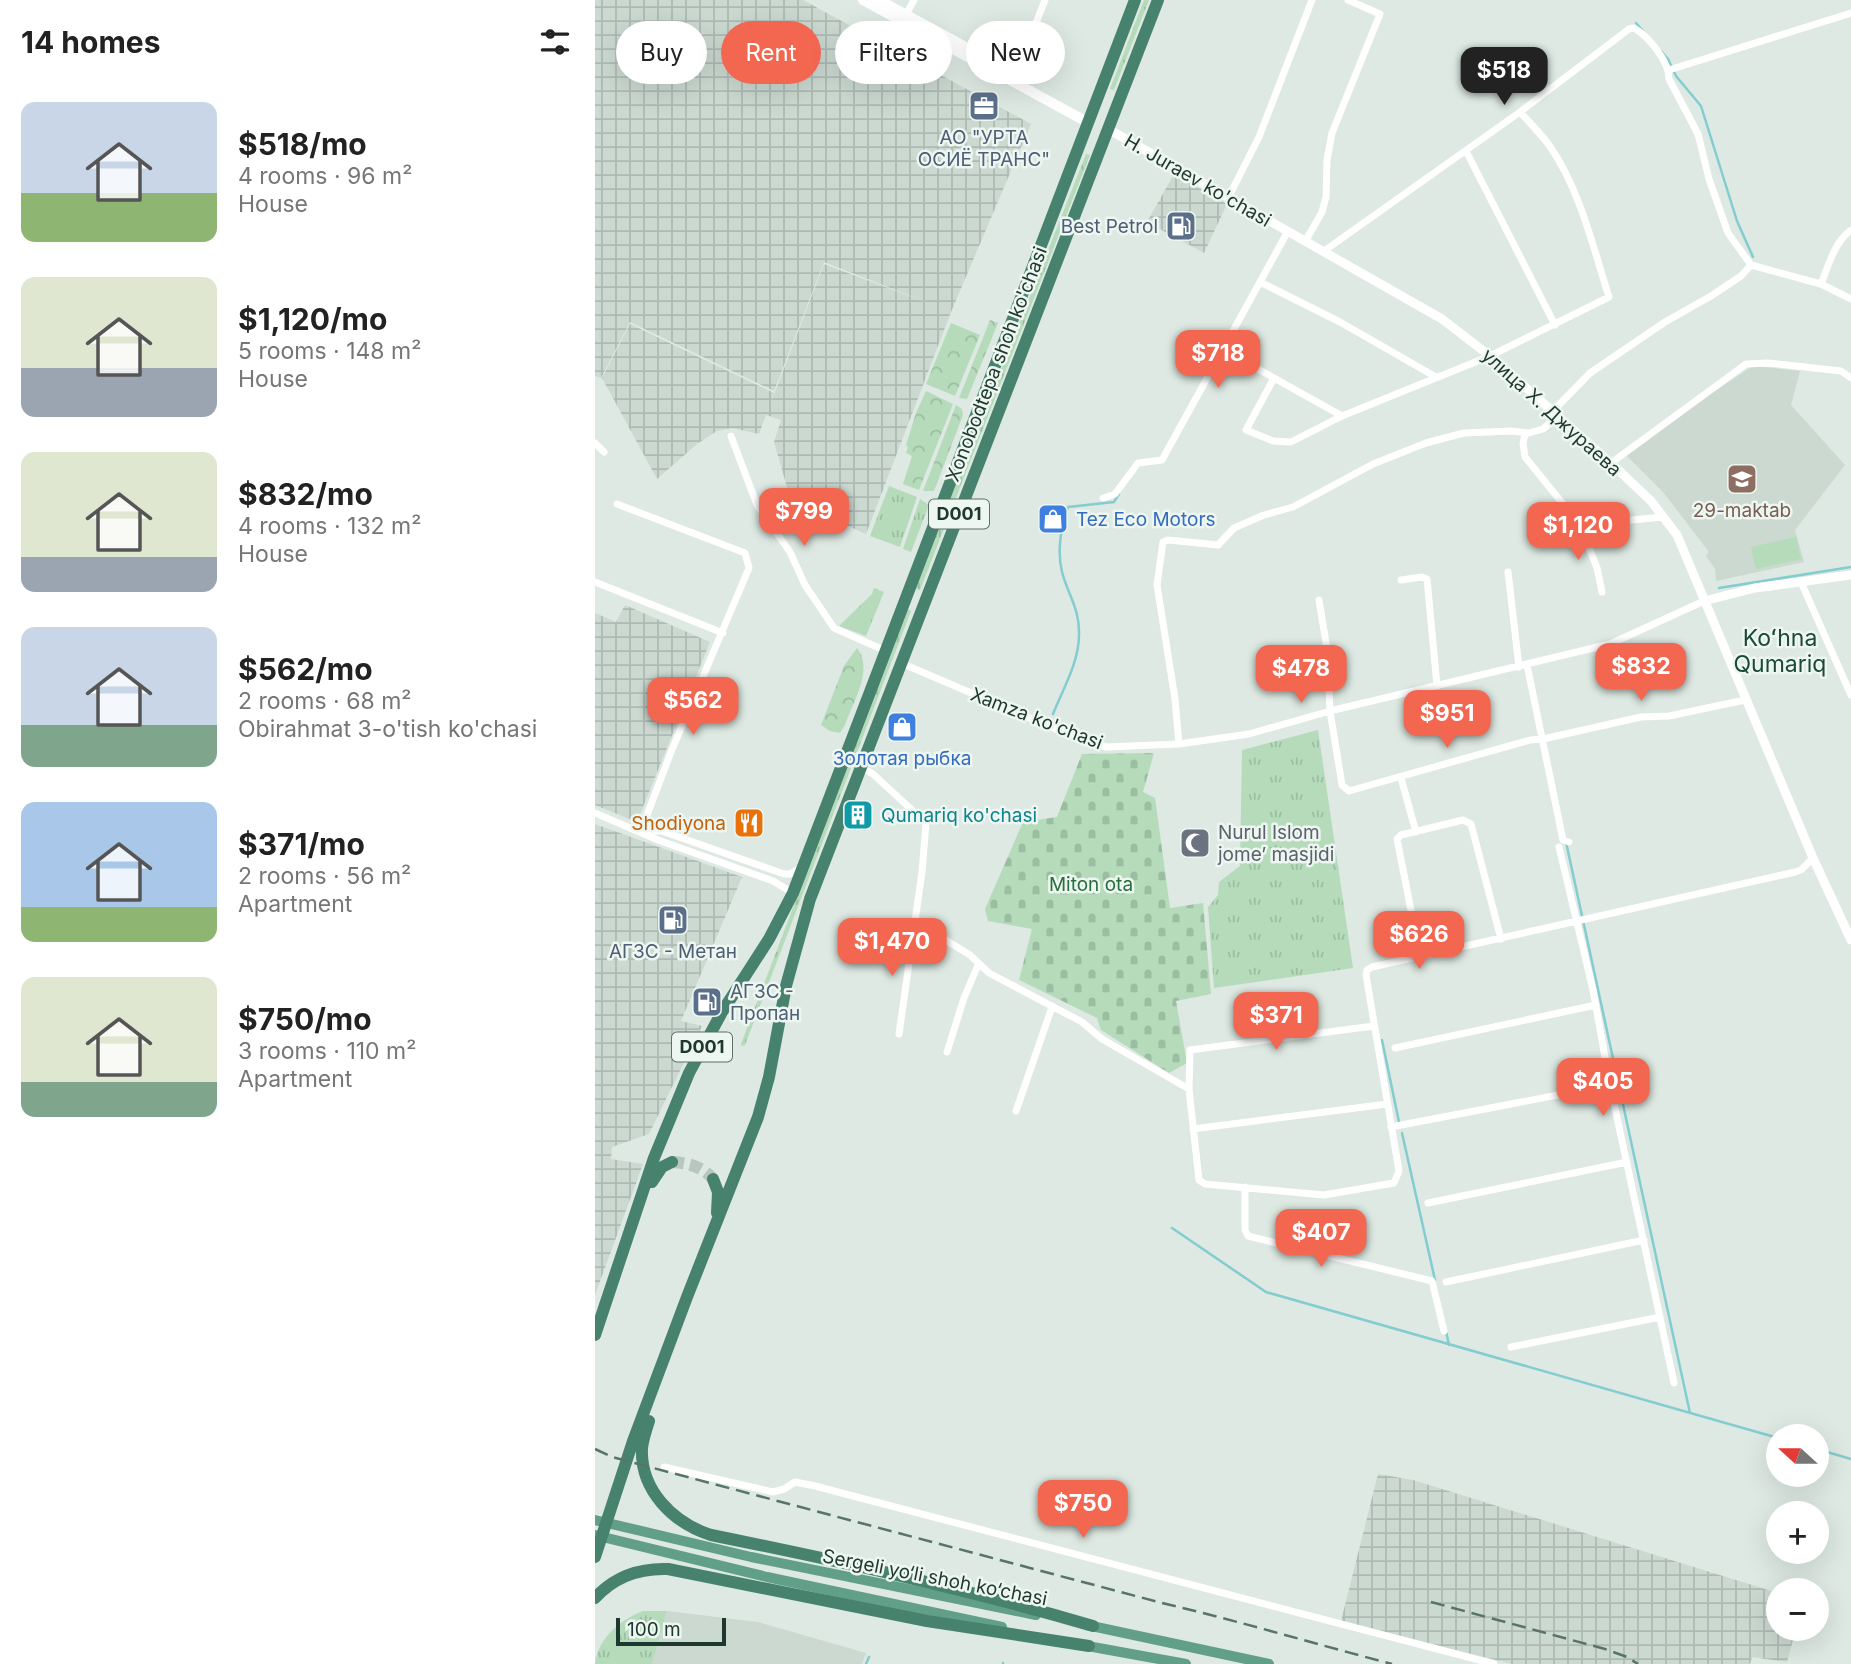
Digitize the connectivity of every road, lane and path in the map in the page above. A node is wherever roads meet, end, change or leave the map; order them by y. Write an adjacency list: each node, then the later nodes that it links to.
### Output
1 (863, 0): 10 (main road)
2 (879, 0): 10 (main road)
3 (914, 0): 10 (street)
4 (1045, 0): 11 (street)
5 (1135, 0): 16 (highway, Xonobodtepa shoh ko'chasi / D001)
6 (1158, 0): 17 (highway, Xonobodtepa shoh ko'chasi / D001)
7 (1312, 0): 19 (street)
8 (1348, 0): 22 (street)
9 (1851, 13): 13 (street)
10 (904, 18): 12 (main road)
11 (1036, 21)
12 (966, 52)
13 (1673, 69): 15 (street); 24 (street)
14 (1024, 84): 16 (main road)
15 (1520, 112): 18 (street); 28 (street)
16 (1090, 119): 17 (highway); 53 (highway, Xonobodtepa shoh ko'chasi / D001)
17 (1108, 129): 19 (street, H. Juraev ko'chasi); 54 (highway, Xonobodtepa shoh ko'chasi / D001)
18 (1466, 151): 23 (street); 28 (street)
19 (1228, 198): 21 (street, H. Juraev ko'chasi)
20 (1851, 230): 26 (street)
21 (1288, 231): 22 (street, улица Х. Джураева); 25 (street)
22 (1306, 240): 23 (street, улица Х. Джураева)
23 (1324, 251): 30 (street, улица Х. Джураева)
24 (1751, 265): 26 (street); 34 (street)
25 (1260, 282): 29 (street); 31 (street)
26 (1821, 284): 27 (street)
27 (1851, 299)
28 (1555, 326): 30 (street)
29 (1224, 351): 32 (street); 41 (street)
30 (1490, 356): 31 (street); 34 (street, улица Х. Джураева)
31 (1436, 376): 35 (street)
32 (1274, 377): 35 (street); 35 (street)
33 (1851, 378): 40 (street)
34 (1555, 414): 36 (street); 40 (street, улица Х. Джураева)
35 (1342, 416)
36 (1525, 434): 44 (street); 64 (street)
37 (731, 436): 56 (street)
38 (595, 443): 39 (street)
39 (604, 452)
40 (1611, 463): 43 (street, улица Х. Джураева)
41 (1103, 498)
42 (617, 504): 55 (street)
43 (1663, 517): 44 (street); 52 (street, улица Х. Джураева)
44 (1580, 525): 50 (street)
45 (1508, 572): 58 (street)
46 (1851, 575): 49 (street)
47 (1401, 580): 59 (street)
48 (595, 582): 55 (street)
49 (1801, 582): 52 (street); 60 (street)
50 (1602, 592)
51 (1319, 600): 62 (street)
52 (1704, 601): 58 (street, Xamza ko'chasi); 61 (street, улица Х. Джураева)
53 (905, 602): 54 (highway); 56 (highway, Xonobodtepa shoh ko'chasi / D001)
54 (922, 610): 57 (highway, Xonobodtepa shoh ko'chasi / D001)
55 (723, 633): 68 (street)
56 (886, 651): 73 (highway, Xonobodtepa shoh ko'chasi / D001)
57 (901, 663): 64 (street, Xamza ko'chasi); 65 (highway, Xonobodtepa shoh ko'chasi / D001)
58 (1523, 666): 59 (street, Xamza ko'chasi); 63 (street)
59 (1437, 685): 62 (street, Xamza ko'chasi)
60 (1851, 695)
61 (1745, 700): 63 (street); 72 (street, улица Х. Джураева)
62 (1330, 711): 64 (street, Xamza ko'chasi); 66 (street)
63 (1543, 739): 66 (street); 70 (street)
64 (1179, 744)
65 (861, 767): 76 (street); 99 (highway, Xonobodtepa shoh ko'chasi / D001)
66 (1401, 778): 69 (street)
67 (595, 813): 68 (street)
68 (641, 831): 73 (street); 74 (street)
69 (1416, 832): 77 (street); 79 (street)
70 (1569, 842)
71 (1559, 847): 75 (street)
72 (1813, 858): 75 (street); 78 (street, улица Х. Джураева)
73 (804, 864): 74 (highway, Xonobodtepa shoh ko'chasi / D001)
74 (793, 893): 98 (highway, D001)
75 (1576, 922): 77 (street); 81 (street)
76 (913, 926): 80 (street); 84 (street)
77 (1501, 939): 79 (street)
78 (1851, 940)
79 (1420, 956): 83 (street)
80 (978, 964): 82 (street); 86 (street)
81 (1596, 1005): 85 (street); 87 (street)
82 (1052, 1007): 88 (street); 90 (street)
83 (1374, 1026): 88 (street); 89 (street)
84 (899, 1034)
85 (1395, 1048)
86 (947, 1052)
87 (1610, 1085): 91 (street); 94 (street)
88 (1189, 1090): 92 (street)
89 (1387, 1104): 91 (street); 92 (street)
90 (1016, 1111)
91 (1391, 1127): 96 (street)
92 (1193, 1129): 96 (street)
93 (672, 1162): 98 (highway)
94 (1627, 1162): 97 (street); 100 (street)
95 (713, 1178): 99 (highway)
96 (1245, 1187): 103 (street)
97 (1428, 1203)
98 (637, 1214): 104 (highway, D001)
99 (713, 1230): 107 (highway, D001)
100 (1644, 1240): 101 (street); 102 (street)
101 (1446, 1282)
102 (1660, 1317): 105 (street); 106 (street)
103 (1444, 1331)
104 (595, 1332)
105 (1511, 1348)
106 (1674, 1383)
107 (638, 1441): 111 (highway); 113 (highway)
108 (664, 1467): 117 (street)
109 (595, 1520): 113 (main road, Sergeli yo‘li shoh ko‘chasi)
110 (595, 1535): 114 (main road, Sergeli yo‘li shoh ko‘chasi)
111 (595, 1557)
112 (595, 1598): 114 (highway)
113 (1093, 1626): 116 (main road, Sergeli yo‘li shoh ko‘chasi)
114 (1089, 1646): 115 (main road, Sergeli yo‘li shoh ko‘chasi)
115 (1186, 1664)
116 (1269, 1664)
117 (1494, 1664)

